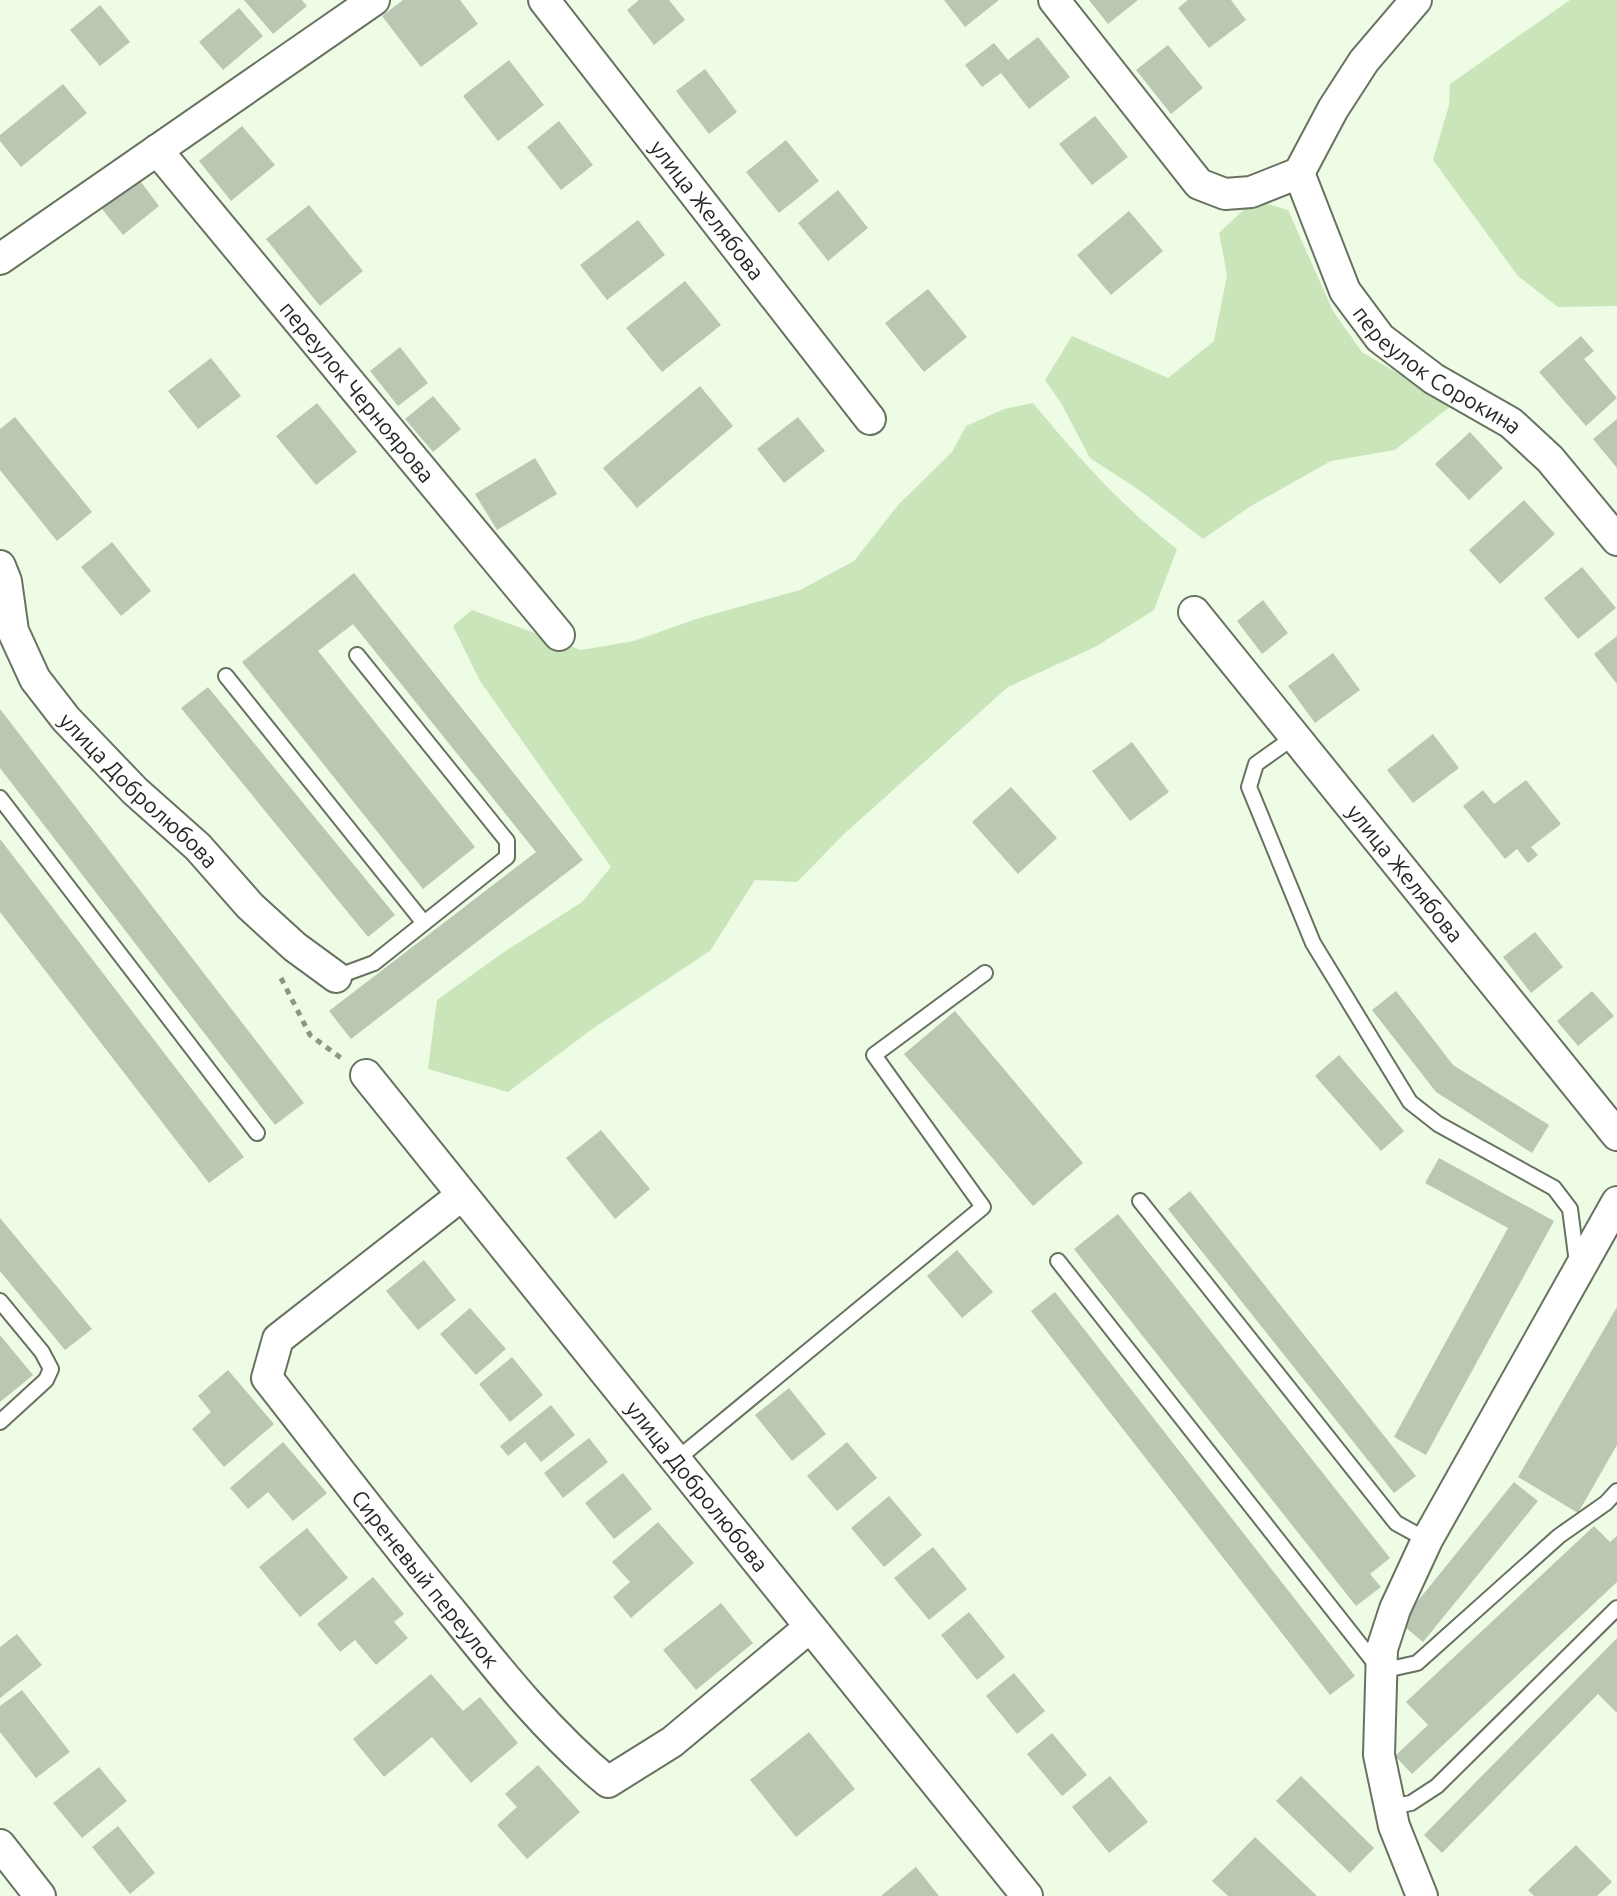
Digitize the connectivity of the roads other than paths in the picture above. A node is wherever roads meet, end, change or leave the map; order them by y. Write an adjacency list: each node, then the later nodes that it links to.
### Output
1 (374, 0): 5 (street)
2 (544, 0): 8 (street, улица Желябова)
3 (1054, 0): 6 (street)
4 (1416, 0): 6 (street)
5 (157, 150): 7 (street); 12 (street, переулок Черноярова)
6 (1299, 173): 9 (street, переулок Сорокина)
7 (0, 259)
8 (870, 419)
9 (1617, 540)
10 (0, 566): 13 (street, улица Добролюбова)
11 (1194, 612): 16 (street, улица Желябова)
12 (559, 635)
13 (7, 636): 20 (street, улица Добролюбова)
14 (357, 655): 18 (lane)
15 (226, 676): 18 (lane)
16 (1294, 737): 23 (street, улица Желябова); 28 (lane)
17 (0, 798): 22 (lane)
18 (424, 923): 20 (lane)
19 (985, 973): 31 (lane)
20 (336, 977)
21 (366, 1075): 24 (street, улица Добролюбова)
22 (257, 1133)
23 (1617, 1135)
24 (462, 1195): 31 (street, улица Добролюбова); 35 (street, Сиреневый переулок)
25 (1140, 1201): 33 (lane)
26 (1617, 1202): 28 (street)
27 (1058, 1261): 36 (lane)
28 (1578, 1271): 33 (street)
29 (0, 1301): 30 (lane)
30 (0, 1422)
31 (676, 1460): 35 (street, улица Добролюбова)
32 (1617, 1491): 36 (lane)
33 (1427, 1540): 36 (street)
34 (1617, 1608): 37 (lane)
35 (810, 1627): 40 (street, улица Добролюбова)
36 (1381, 1671): 37 (street)
37 (1390, 1807): 41 (street)
38 (0, 1845): 39 (street)
39 (40, 1896)
40 (1027, 1896)
41 (1422, 1896)

